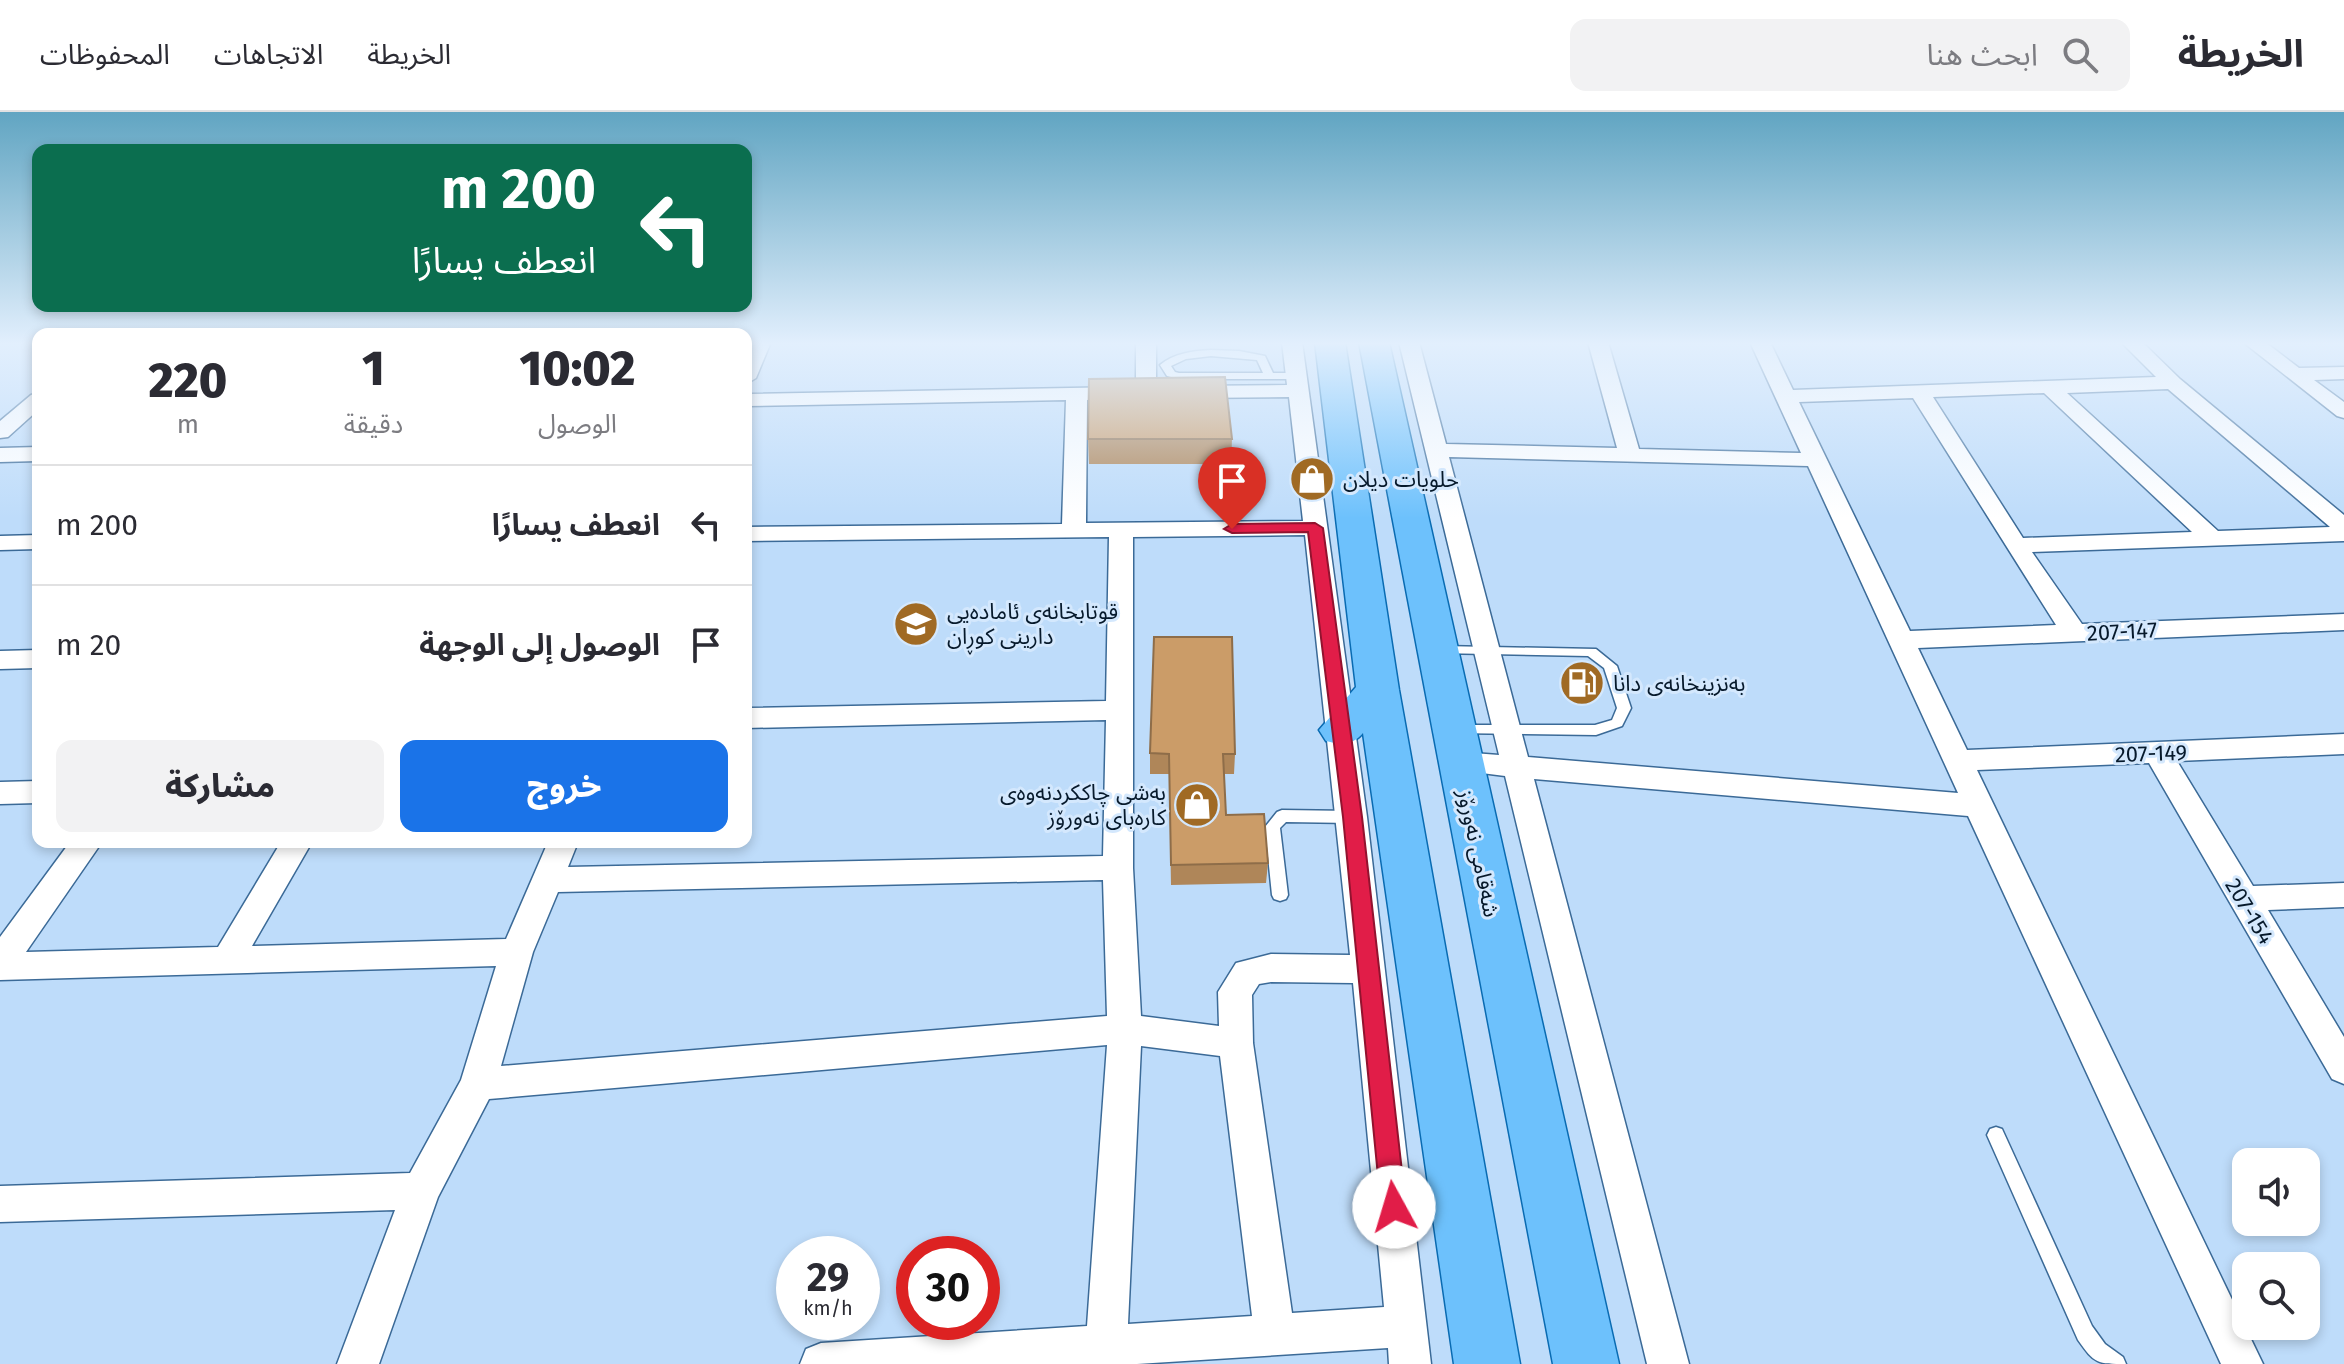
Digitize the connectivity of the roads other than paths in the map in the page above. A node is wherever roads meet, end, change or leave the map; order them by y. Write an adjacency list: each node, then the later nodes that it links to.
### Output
1 (1077, 400): 21 (street)
2 (1307, 400): 19 (street)
3 (1312, 400): 35 (main road)
4 (1386, 400): 31 (main road, شەقامی نەورۆز)
5 (1423, 400): 13 (street)
6 (1615, 400): 16 (street)
7 (1787, 400): 17 (street)
8 (1925, 400): 27 (street)
9 (2063, 400): 24 (street)
10 (2194, 400): 18 (street)
11 (32, 404): 12 (street)
12 (0, 432)
13 (1435, 450): 16 (street); 32 (street)
14 (32, 454): 15 (street)
15 (0, 455)
16 (1630, 455): 17 (street)
17 (1815, 460): 30 (street)
18 (2344, 527)
19 (1315, 528): 20 (street); 38 (street)
20 (1121, 530): 21 (street); 36 (street)
21 (1074, 531): 22 (street)
22 (752, 534)
23 (2344, 534): 24 (street)
24 (2213, 539): 27 (street)
25 (32, 542): 26 (street)
26 (0, 543)
27 (2016, 545): 29 (street)
28 (2344, 622): 29 (street, 207-147)
29 (2075, 634): 30 (street, 207-147)
30 (1900, 640): 43 (street)
31 (1437, 650): 32 (lane); 41 (main road, شەقامی نەورۆز)
32 (1487, 650): 39 (street); 39 (lane)
33 (32, 659): 34 (street)
34 (0, 660)
35 (1378, 690): 38 (main road); 73 (main road)
36 (1119, 710): 37 (street); 52 (street)
37 (752, 718)
38 (1341, 730): 48 (street)
39 (1508, 730): 41 (lane); 44 (street)
40 (2344, 744): 42 (street, 207-149)
41 (1456, 746): 44 (street); 74 (main road, شەقامی نەورۆز)
42 (2158, 753): 43 (street, 207-149); 56 (street, 207-154)
43 (1958, 761): 47 (street)
44 (1518, 767): 47 (street); 75 (street)
45 (32, 792): 46 (street)
46 (0, 793)
47 (1979, 806): 77 (street)
48 (1352, 817): 54 (lane); 60 (street)
49 (83, 848): 59 (street)
50 (293, 848): 58 (street)
51 (561, 848): 53 (street)
52 (1118, 868): 53 (street); 61 (street)
53 (548, 880): 57 (street)
54 (1280, 895)
55 (2344, 895): 56 (street)
56 (2242, 899): 63 (street, 207-154)
57 (517, 952): 58 (street); 64 (street)
58 (227, 960): 59 (street)
59 (0, 964)
60 (1367, 969): 62 (street); 69 (street)
61 (1125, 1029): 62 (street); 64 (street); 70 (street)
62 (1236, 1043): 68 (street)
63 (2344, 1068)
64 (478, 1084): 66 (street)
65 (1996, 1135): 76 (lane)
66 (421, 1191): 67 (street); 71 (street)
67 (0, 1204)
68 (1275, 1335): 69 (street); 70 (street)
69 (1409, 1345)
70 (1086, 1353): 72 (street)
71 (358, 1364)
72 (821, 1364)
73 (1487, 1364)
74 (1586, 1364)
75 (1668, 1364)
76 (2116, 1364)
77 (2242, 1364)

